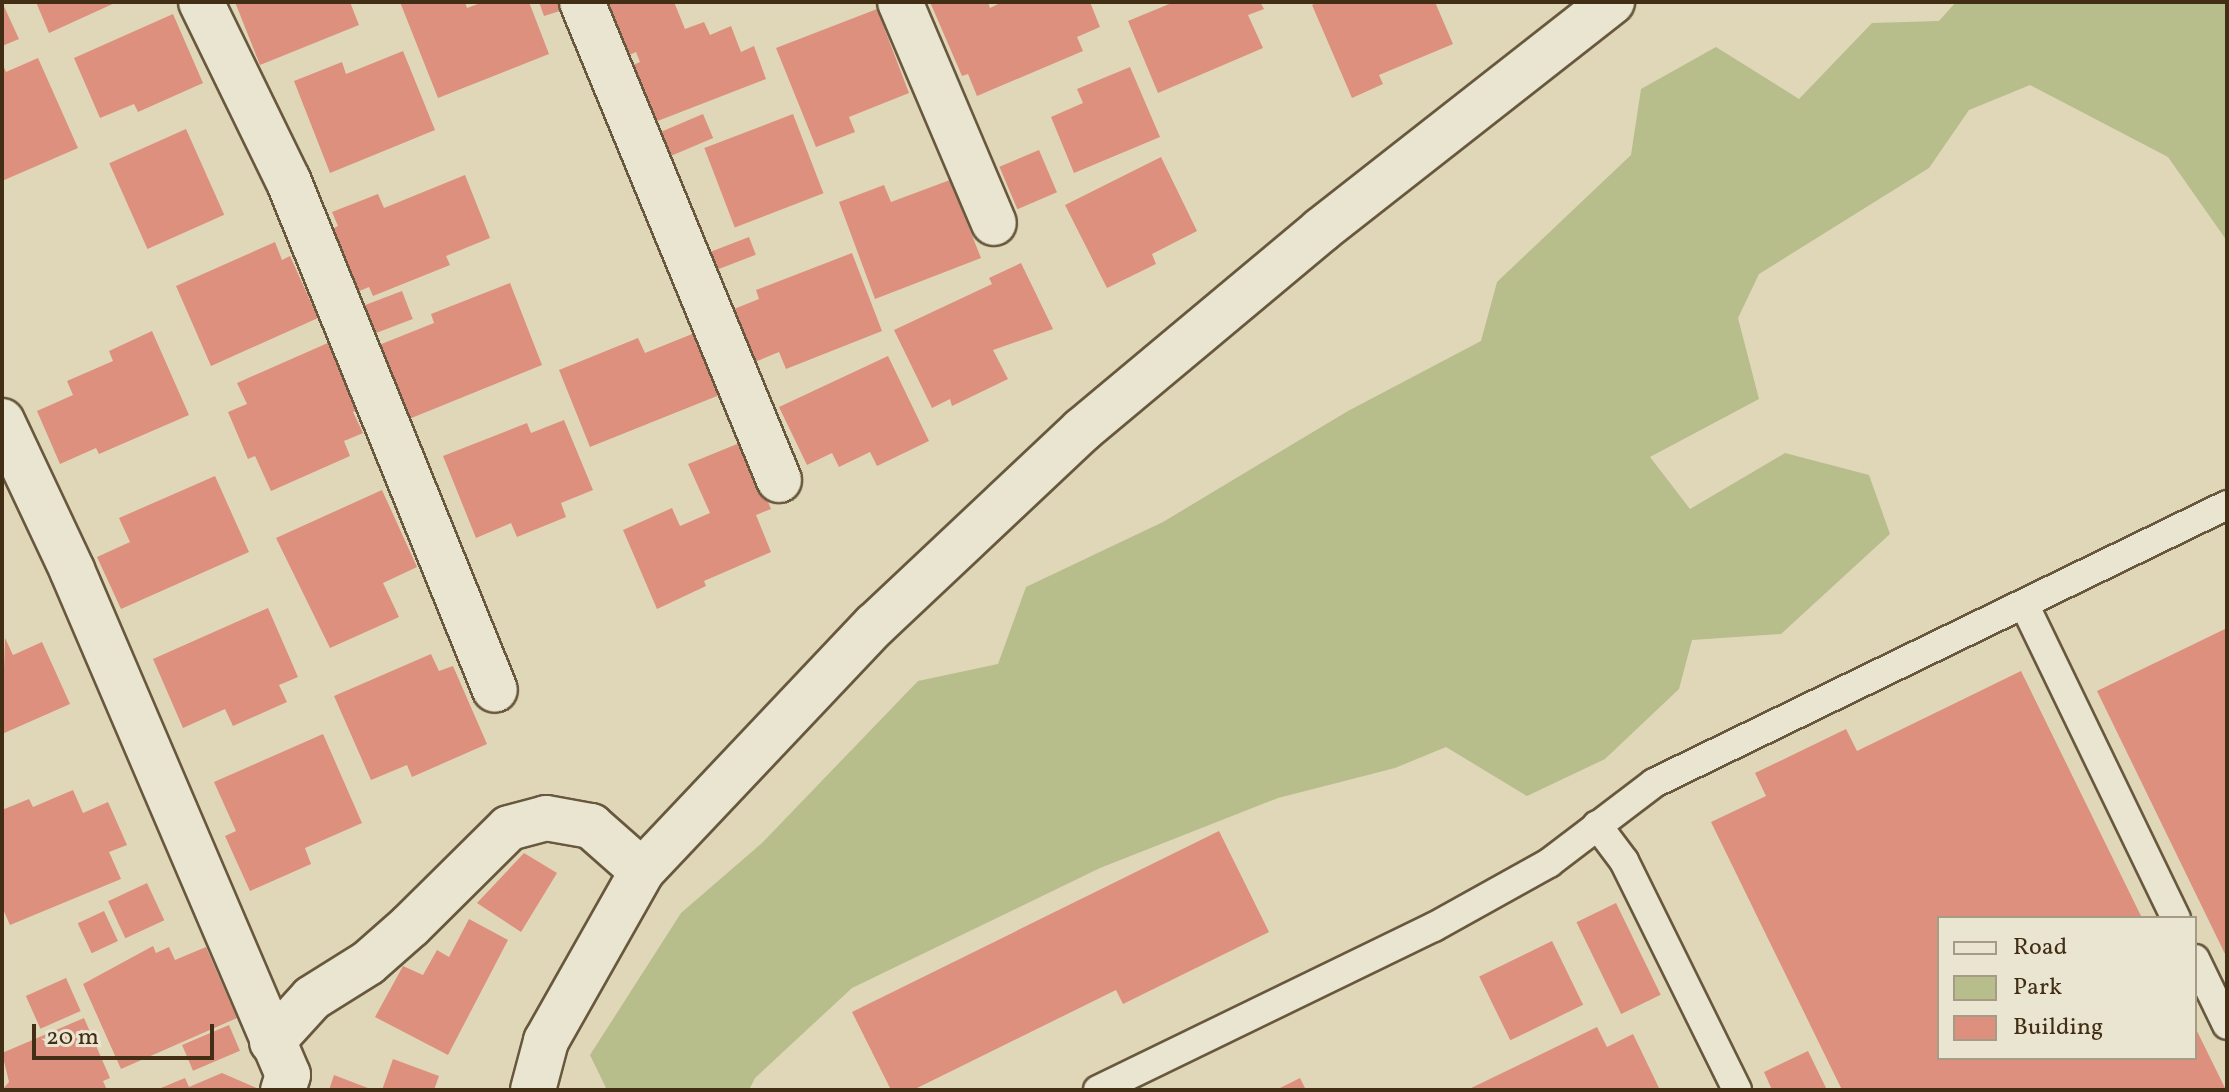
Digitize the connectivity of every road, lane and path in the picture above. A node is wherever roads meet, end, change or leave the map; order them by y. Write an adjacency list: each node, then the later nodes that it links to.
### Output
1 (201, 2): 10 (street)
2 (582, 2): 7 (street)
3 (900, 2): 5 (street)
4 (1602, 5): 12 (street)
5 (994, 223)
6 (2, 421): 16 (street)
7 (779, 480)
8 (2227, 505): 9 (lane)
9 (2024, 604): 11 (lane); 13 (lane)
10 (495, 690)
11 (1597, 825): 19 (lane); 20 (lane)
12 (642, 871): 16 (street); 18 (street)
13 (2175, 916)
14 (2197, 963): 15 (lane)
15 (2227, 1025)
16 (272, 1042): 17 (street)
17 (283, 1090)
18 (533, 1090)
19 (1098, 1090)
20 (1737, 1090)

